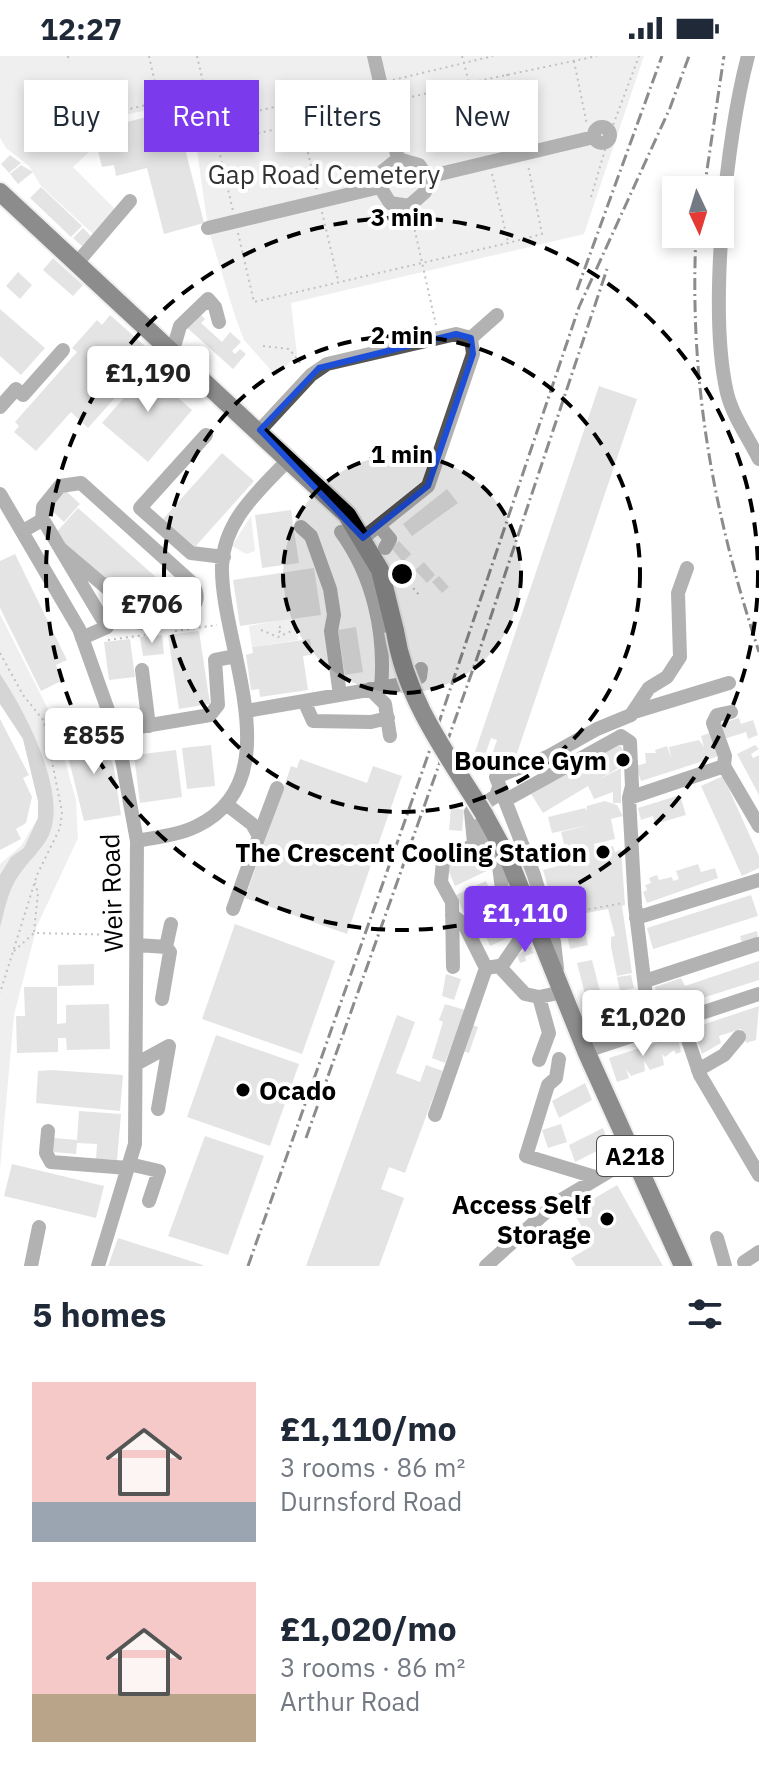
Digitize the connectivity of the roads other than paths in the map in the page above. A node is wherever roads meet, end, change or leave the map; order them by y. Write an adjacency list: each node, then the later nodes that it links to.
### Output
1 (374, 56): 4 (street)
2 (748, 56): 19 (street)
3 (600, 138): 5 (street)
4 (398, 159): 5 (street); 6 (street)
5 (427, 177): 6 (street)
6 (380, 187): 9 (street)
7 (3, 200): 10 (main road, A218)
8 (130, 201): 10 (street)
9 (208, 228)
10 (77, 263): 15 (main road, A218)
11 (497, 315): 13 (street)
12 (219, 322): 15 (street)
13 (471, 338): 17 (street); 24 (street)
14 (63, 350): 16 (street)
15 (173, 350): 17 (main road, A218)
16 (0, 407)
17 (260, 430): 20 (main road, A218)
18 (206, 435): 30 (street)
19 (758, 453)
20 (289, 459): 27 (main road, A218); 30 (street)
21 (0, 495): 25 (street, Weir Road)
22 (42, 520): 25 (street); 29 (street); 32 (street)
23 (301, 527): 40 (street)
24 (380, 527): 27 (street); 28 (street)
25 (23, 531): 34 (street, Weir Road)
26 (341, 532): 39 (street)
27 (363, 538): 69 (main road, A218, bridge)
28 (385, 548)
29 (61, 549): 32 (street); 33 (street)
30 (224, 557): 35 (street)
31 (687, 568): 43 (street)
32 (135, 622): 33 (street)
33 (107, 627): 34 (street)
34 (82, 638): 47 (street, Weir Road)
35 (236, 656): 42 (street); 46 (street)
36 (421, 669): 39 (street)
37 (142, 670): 46 (street)
38 (729, 683): 43 (street)
39 (376, 688): 40 (street); 45 (street)
40 (340, 695): 41 (street)
41 (304, 701): 42 (street); 45 (street)
42 (246, 711): 53 (street)
43 (634, 712): 51 (street)
44 (731, 712): 49 (street)
45 (388, 718): 48 (street)
46 (149, 726): 47 (street)
47 (115, 731): 57 (street, Weir Road)
48 (390, 736)
49 (724, 766): 52 (street); 54 (street)
50 (277, 788): 56 (street)
51 (502, 795): 52 (street); 55 (street); 69 (street)
52 (629, 798): 61 (street)
53 (226, 804): 56 (street); 57 (street)
54 (759, 826)
55 (473, 828): 60 (street); 67 (street)
56 (259, 836): 59 (street)
57 (137, 841): 64 (street, Weir Road)
58 (759, 880): 61 (street)
59 (233, 909)
60 (452, 915): 66 (street); 67 (street)
61 (636, 918): 68 (street)
62 (171, 924): 65 (street)
63 (758, 944): 68 (street)
64 (138, 945): 65 (street); 79 (street, Weir Road)
65 (166, 947): 72 (street)
66 (453, 967)
67 (494, 968): 71 (street); 83 (street)
68 (645, 981): 74 (street)
69 (561, 986): 71 (street); 76 (main road, A218)
70 (759, 994): 73 (street)
71 (539, 997): 78 (street)
72 (162, 999)
73 (681, 1019): 74 (street); 81 (street)
74 (650, 1029): 76 (street)
75 (739, 1037): 81 (street)
76 (586, 1051): 85 (main road, A218)
77 (559, 1059): 88 (street)
78 (539, 1060)
79 (136, 1064): 80 (street); 80 (street); 86 (street, Weir Road)
80 (165, 1070): 82 (street)
81 (698, 1070): 87 (street)
82 (158, 1109)
83 (435, 1115)
84 (48, 1131): 86 (street)
85 (635, 1156): 88 (street); 97 (main road, A218)
86 (128, 1166): 89 (street); 95 (street, Weir Road)
87 (759, 1175)
88 (595, 1177): 96 (street)
89 (149, 1201)
90 (39, 1227): 94 (street)
91 (717, 1238): 98 (street)
92 (759, 1252): 93 (street)
93 (744, 1262)
94 (31, 1266)
95 (98, 1266)
96 (486, 1266)
97 (683, 1266)
98 (725, 1266)

